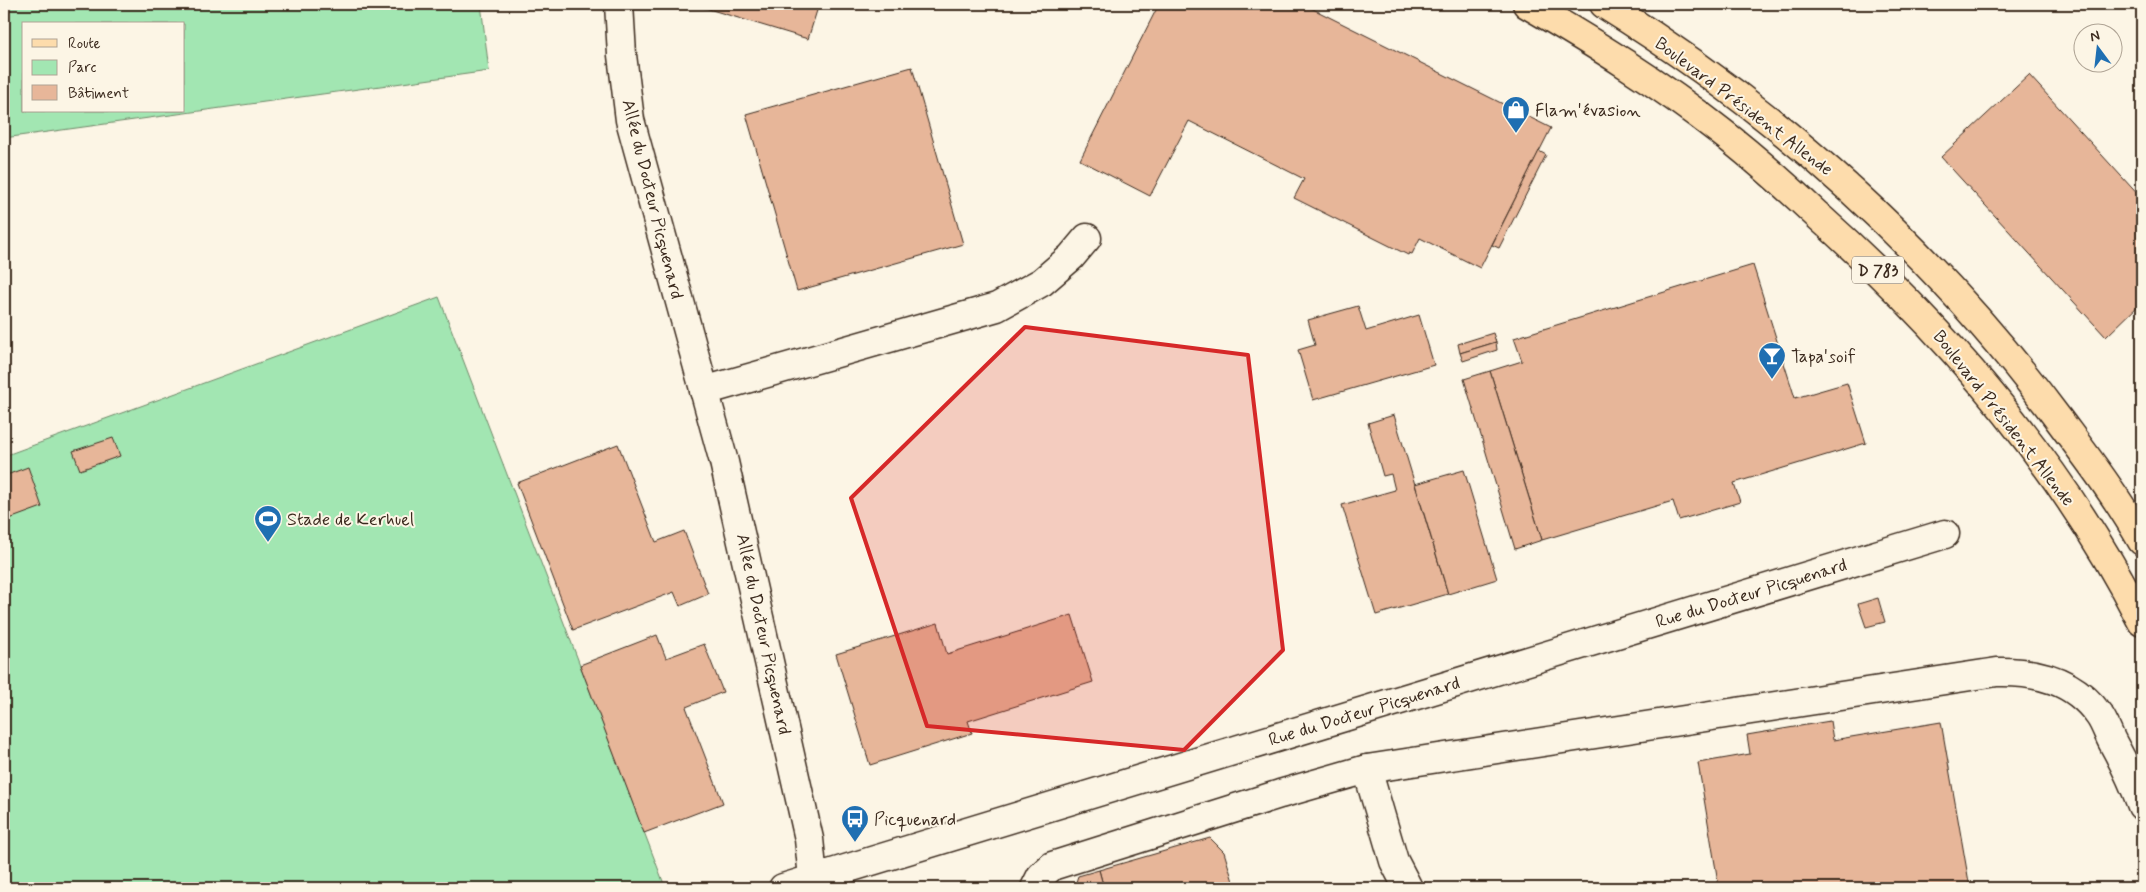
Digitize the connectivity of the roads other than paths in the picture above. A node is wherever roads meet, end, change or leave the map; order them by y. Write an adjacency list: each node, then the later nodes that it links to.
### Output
1 (619, 4): 5 (street, Allée du Docteur Picquenard)
2 (1527, 4): 8 (main road, Boulevard Président Allende / D 783)
3 (1604, 4): 7 (main road, Boulevard Président Allende / D 783)
4 (1087, 238): 5 (street)
5 (704, 390): 11 (street, Allée du Docteur Picquenard)
6 (1945, 534): 11 (street, Rue du Docteur Picquenard)
7 (2142, 541)
8 (2142, 622)
9 (1367, 769): 10 (street); 13 (street); 14 (street)
10 (2142, 806)
11 (813, 884): 12 (street, Rue du Docteur Picquenard)
12 (783, 888)
13 (1034, 888)
14 (1408, 888)

